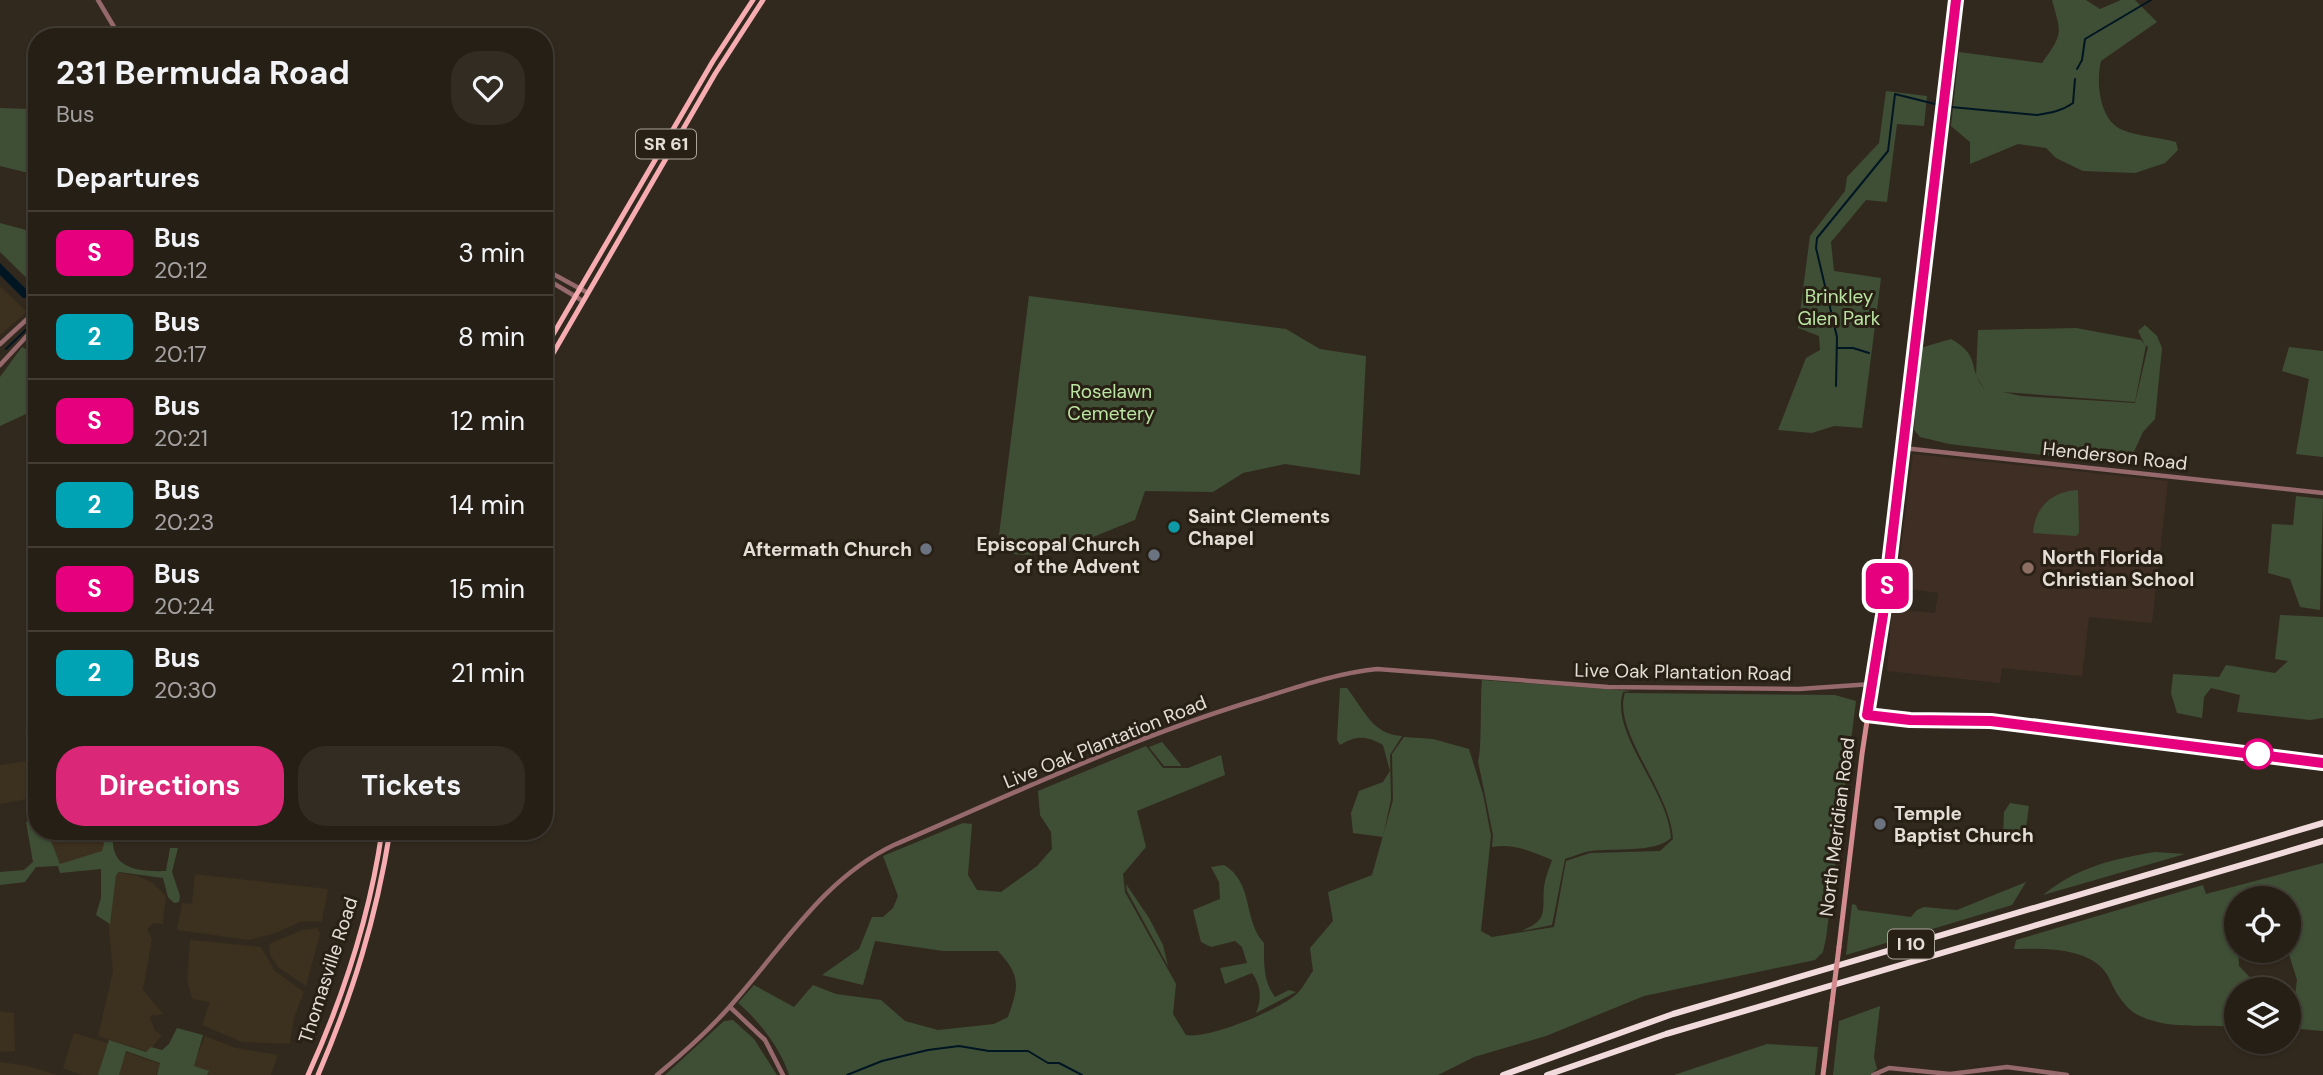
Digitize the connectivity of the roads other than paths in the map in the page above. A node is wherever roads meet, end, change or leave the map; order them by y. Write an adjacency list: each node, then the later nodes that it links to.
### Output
1 (98, 0): 7 (street)
2 (752, 0): 5 (main road, SR 61)
3 (763, 0): 6 (main road, SR 61)
4 (1956, 0): 21 (main road, North Meridian Road)
5 (745, 11): 6 (main road); 10 (main road, SR 61)
6 (752, 16): 11 (main road, SR 61)
7 (115, 28)
8 (553, 276): 10 (street)
9 (553, 284): 12 (street)
10 (580, 289): 11 (street); 12 (main road, SR 61)
11 (588, 293): 13 (main road, SR 61)
12 (576, 297): 13 (street); 16 (main road, SR 61)
13 (583, 301): 18 (main road, SR 61)
14 (28, 318): 17 (street)
15 (28, 333): 19 (street)
16 (553, 335)
17 (0, 344)
18 (553, 353)
19 (2, 357): 20 (street)
20 (0, 365)
21 (1903, 448): 22 (street, Henderson Road); 23 (main road, North Meridian Road)
22 (2323, 493)
23 (1872, 684): 30 (street, Live Oak Plantation Road); 37 (main road, North Meridian Road, bridge)
24 (2323, 823): 35 (highway, I 10)
25 (380, 840): 28 (main road, Thomasville Road)
26 (388, 840): 29 (main road, Thomasville Road)
27 (2323, 841): 36 (highway, I 10)
28 (341, 993): 29 (main road); 31 (main road, Thomasville Road)
29 (351, 997): 32 (main road, Thomasville Road)
30 (730, 1007): 33 (street, Live Oak Plantation Road); 34 (street)
31 (308, 1075)
32 (318, 1075)
33 (657, 1075)
34 (783, 1075)
35 (1503, 1075)
36 (1546, 1075)
37 (1824, 1075)
38 (1873, 1075): 39 (street)
39 (2067, 1075)

